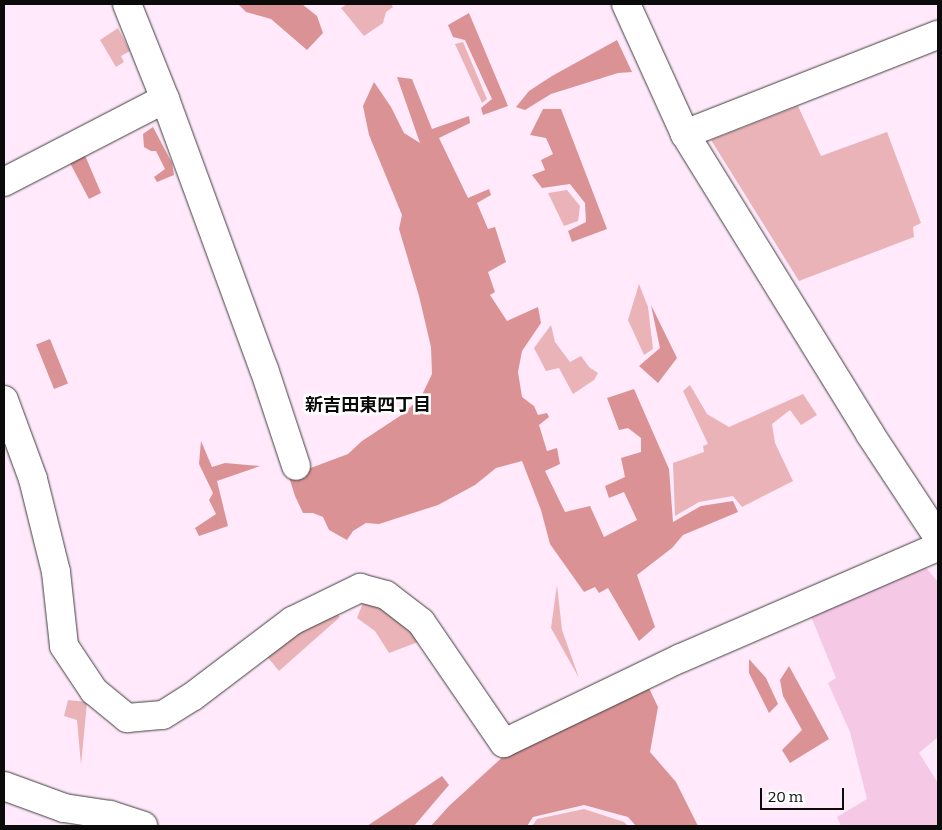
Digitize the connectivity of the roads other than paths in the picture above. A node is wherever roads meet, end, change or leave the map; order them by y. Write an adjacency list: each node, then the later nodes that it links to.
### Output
1 (127, 4): 4 (street)
2 (626, 4): 5 (street)
3 (938, 35): 5 (street)
4 (165, 99): 6 (street); 8 (street)
5 (685, 134): 9 (street)
6 (4, 182)
7 (4, 400): 10 (street)
8 (296, 466)
9 (938, 537)
10 (938, 546)
11 (4, 786): 12 (street)
12 (143, 826)

